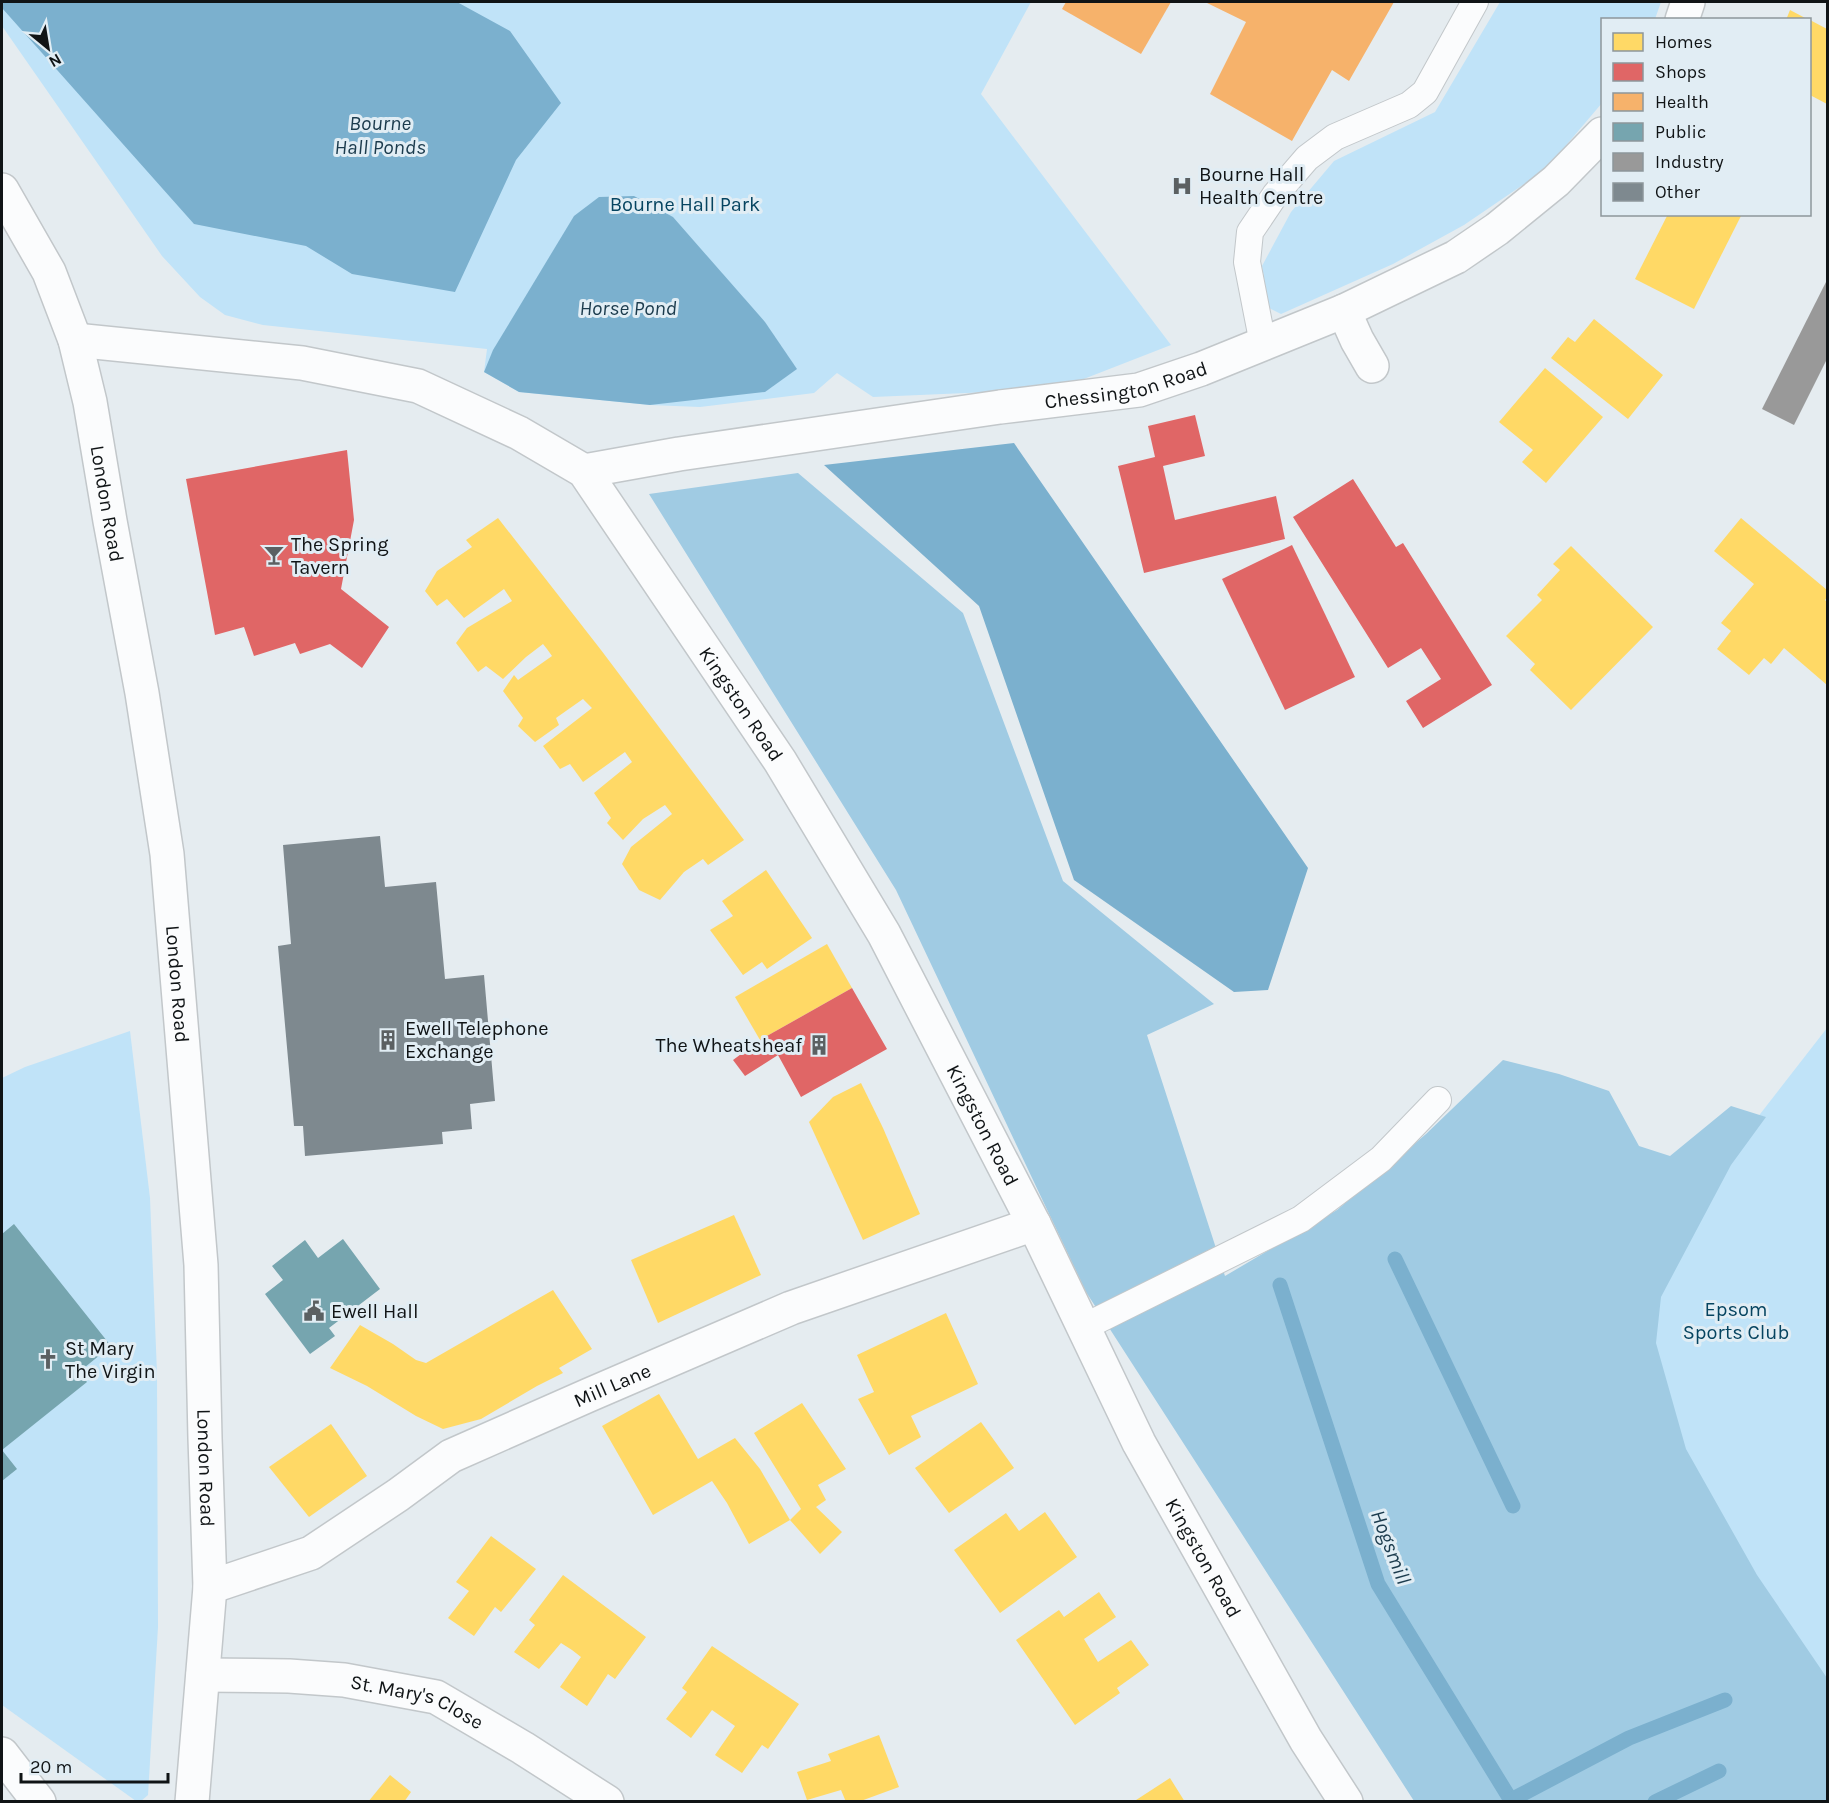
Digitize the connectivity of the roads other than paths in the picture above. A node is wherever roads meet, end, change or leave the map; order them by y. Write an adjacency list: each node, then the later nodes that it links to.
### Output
1 (1475, 2): 8 (lane)
2 (1688, 2): 3 (main road)
3 (1683, 18)
4 (1601, 135): 6 (main road, Chessington Road)
5 (2, 190): 7 (main road, London Road)
6 (1344, 311): 8 (main road, Chessington Road); 9 (main road)
7 (75, 340): 10 (main road); 14 (main road, London Road)
8 (1263, 344): 10 (main road, Chessington Road)
9 (1372, 366)
10 (584, 471): 12 (main road, Kingston Road)
11 (1438, 1100): 13 (lane)
12 (1034, 1224): 13 (main road, Kingston Road); 14 (main road, Mill Lane)
13 (1084, 1327): 20 (main road, Kingston Road)
14 (210, 1587): 15 (main road, London Road)
15 (203, 1676): 18 (main road, London Road); 19 (main road, St. Mary's Close)
16 (2, 1754): 17 (main road)
17 (39, 1802)
18 (192, 1802)
19 (608, 1802)
20 (1346, 1802)

